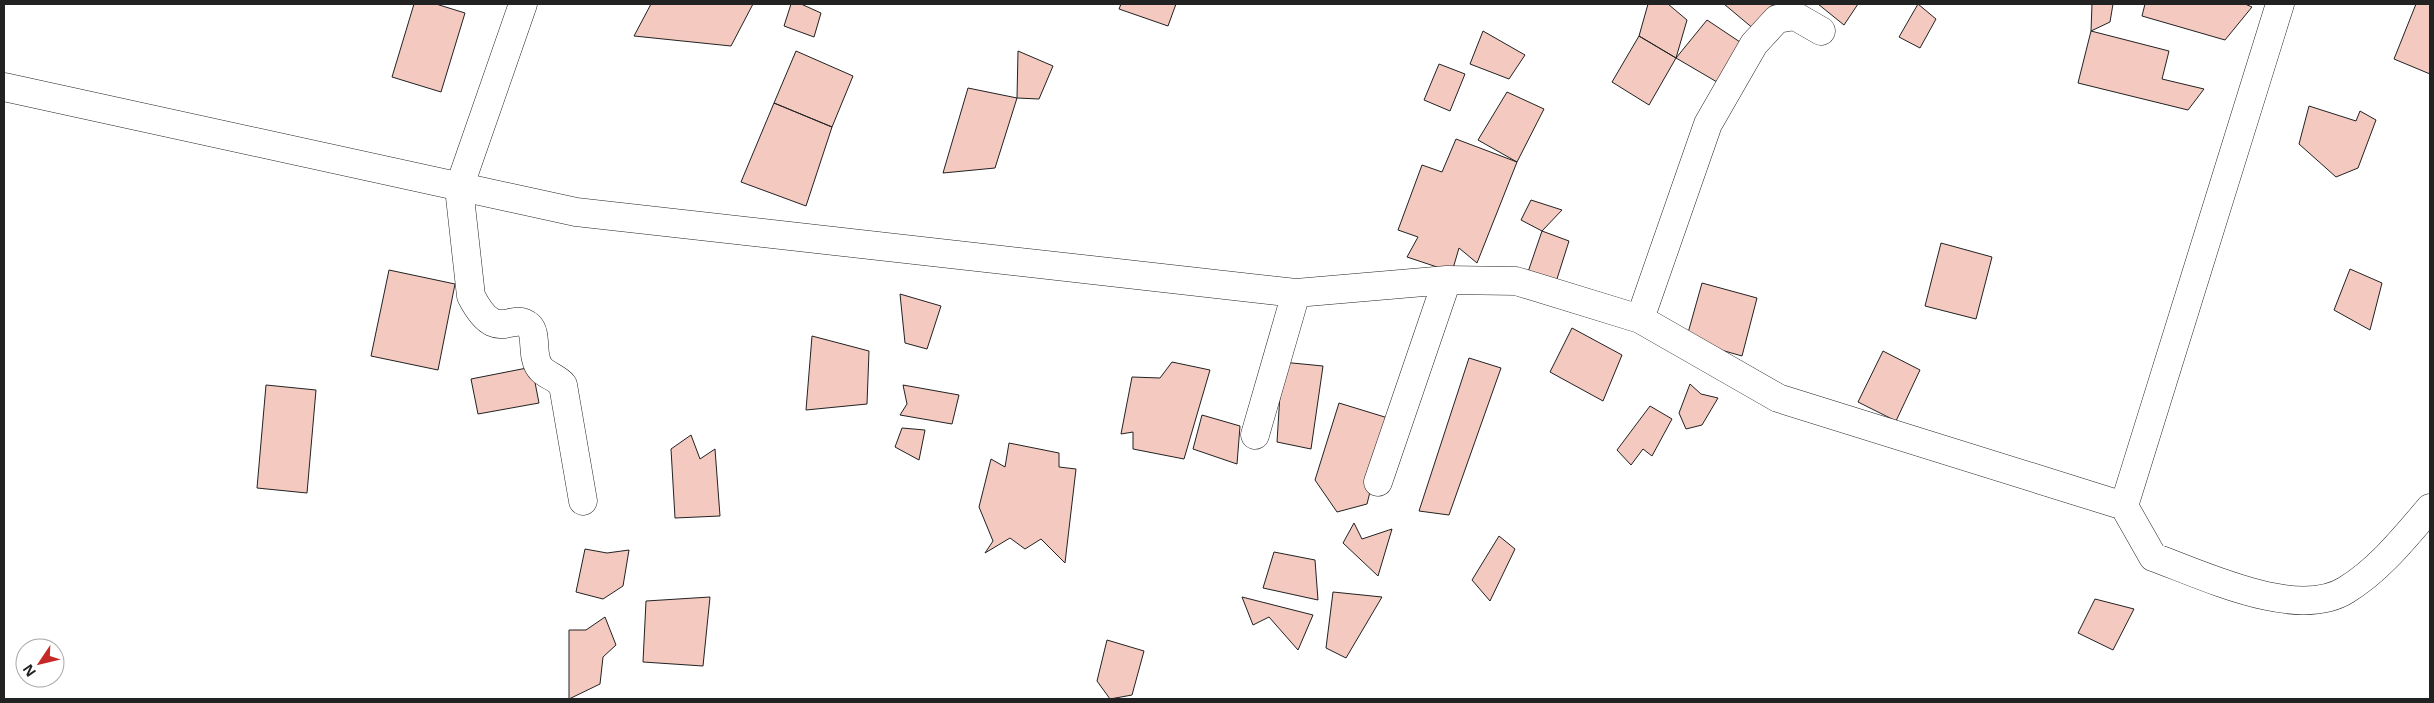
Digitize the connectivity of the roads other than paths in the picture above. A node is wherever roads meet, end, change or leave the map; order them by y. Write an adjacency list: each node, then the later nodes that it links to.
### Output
1 (524, 4): 5 (street)
2 (2280, 4): 12 (street)
3 (1822, 31): 8 (street)
4 (4, 87): 5 (street)
5 (459, 188): 7 (street); 11 (street)
6 (1447, 280): 7 (street); 8 (street); 10 (street)
7 (1296, 292): 9 (street)
8 (1640, 319): 12 (street)
9 (1255, 435)
10 (1378, 482)
11 (583, 501)
12 (2124, 506): 13 (street)
13 (2430, 508)

